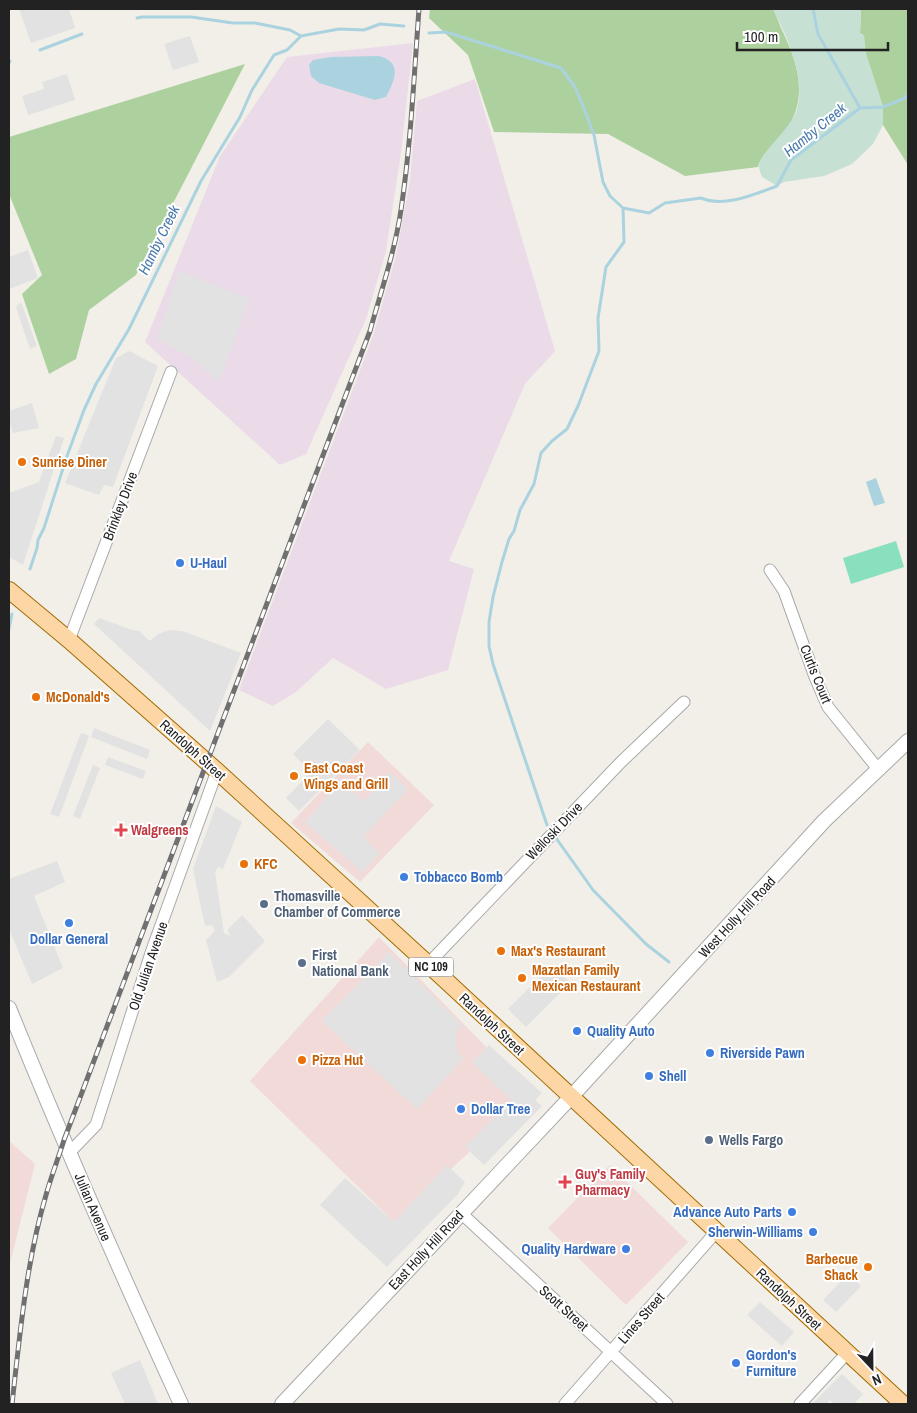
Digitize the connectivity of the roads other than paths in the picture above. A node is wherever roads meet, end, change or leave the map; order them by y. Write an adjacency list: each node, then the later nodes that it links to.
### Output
1 (171, 372): 4 (street, Brinkley Drive)
2 (770, 570): 7 (street, Curtis Court)
3 (9, 590): 4 (main road, Randolph Street / NC 109)
4 (69, 640): 8 (main road, Randolph Street / NC 109)
5 (684, 702): 9 (street, Welloski Drive)
6 (908, 741): 7 (street, West Holly Hill Road)
7 (878, 769): 11 (street, West Holly Hill Road)
8 (217, 771): 9 (main road, Randolph Street / NC 109); 12 (street, Old Julian Avenue)
9 (428, 964): 11 (main road, Randolph Street / NC 109)
10 (9, 1008): 12 (street, Julian Avenue)
11 (571, 1097): 13 (street, East Holly Hill Road); 14 (main road, Randolph Street / NC 109)
12 (69, 1153): 17 (street, Julian Avenue)
13 (460, 1213): 15 (street, Scott Street); 18 (street, East Holly Hill Road)
14 (716, 1232): 15 (street, Lines Street); 16 (main road, Randolph Street / NC 109)
15 (612, 1351): 19 (street, Lines Street); 20 (street, Scott Street)
16 (847, 1352): 21 (street); 22 (main road, Randolph Street / NC 109)
17 (181, 1404)
18 (282, 1404)
19 (565, 1404)
20 (667, 1404)
21 (800, 1404)
22 (903, 1404)

